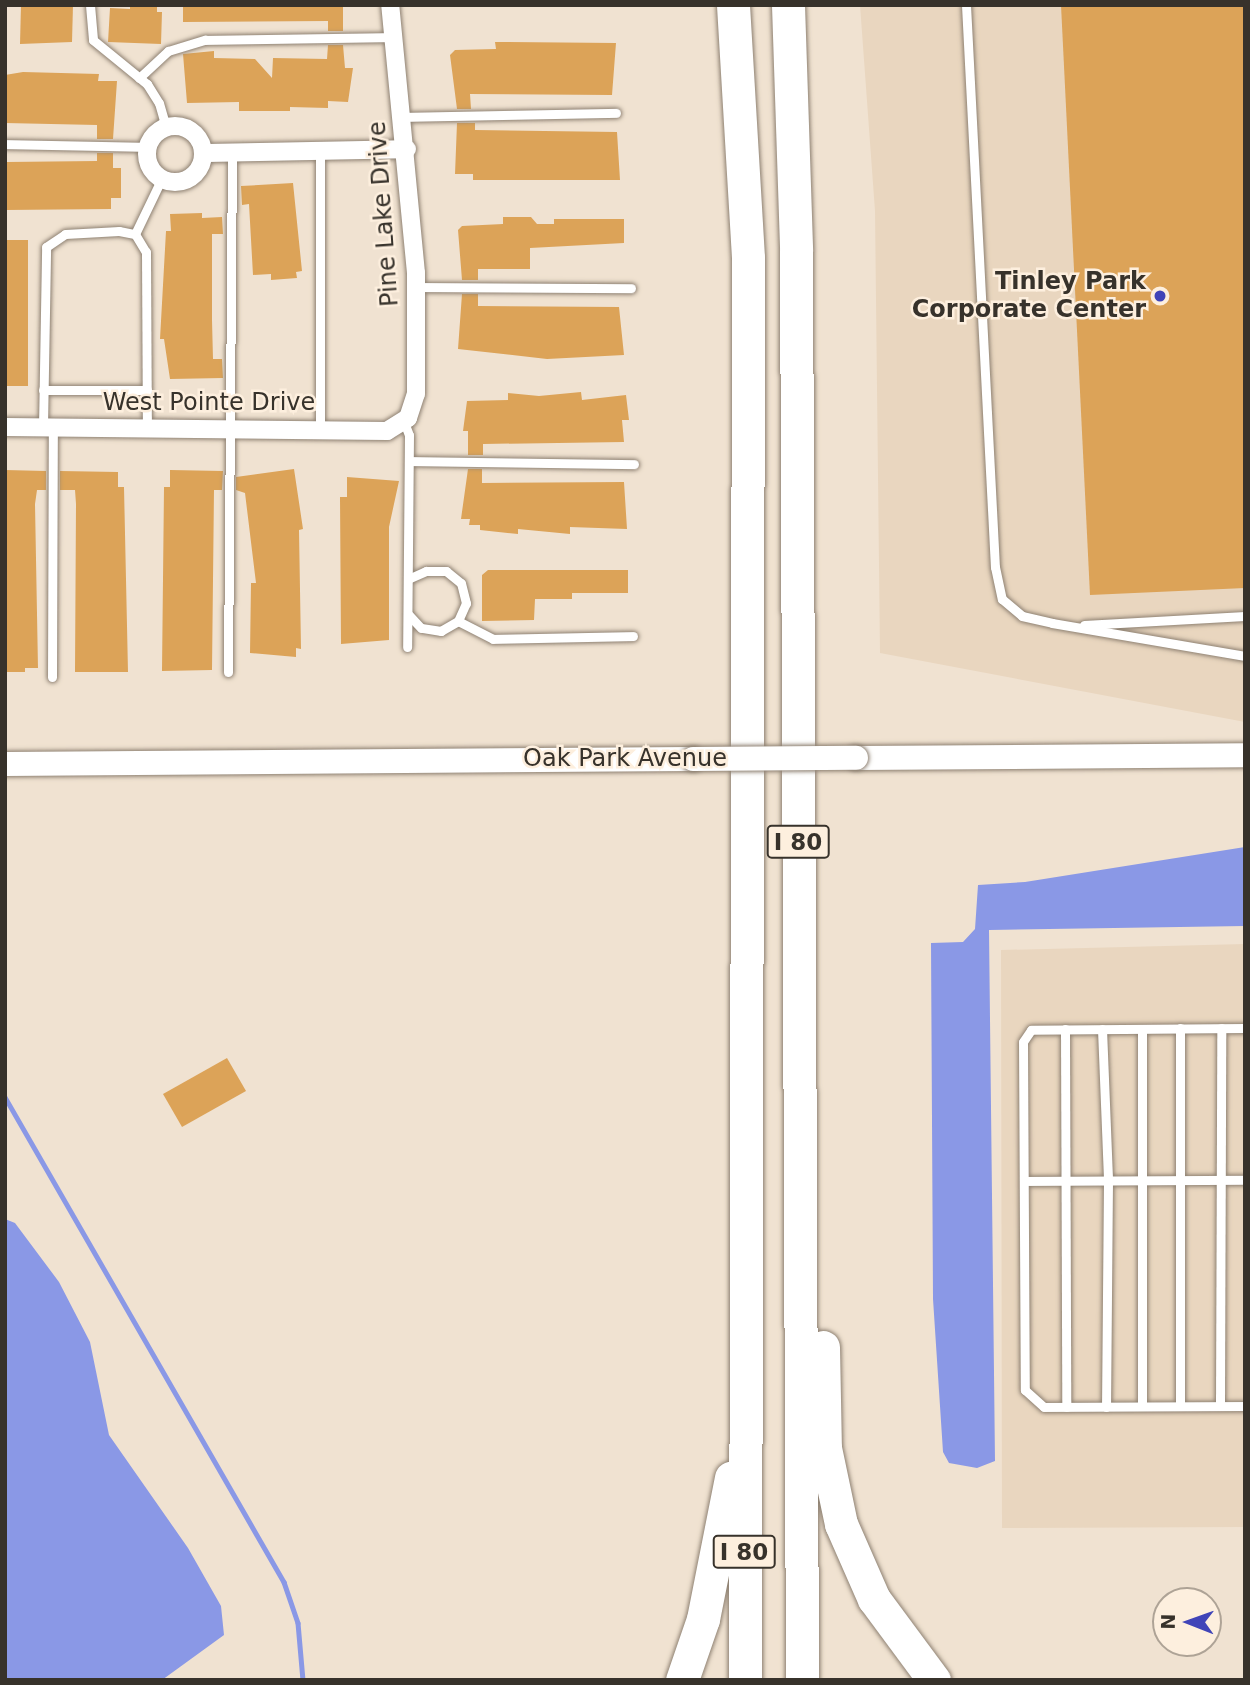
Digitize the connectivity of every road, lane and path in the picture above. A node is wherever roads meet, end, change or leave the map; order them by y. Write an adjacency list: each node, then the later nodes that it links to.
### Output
1 (90, 5): 7 (lane)
2 (390, 5): 6 (street, Pine Lake Drive)
3 (733, 5): 63 (highway, I 80)
4 (788, 5): 43 (highway, I 80)
5 (966, 5): 35 (lane)
6 (394, 37): 7 (lane); 9 (street, Pine Lake Drive)
7 (139, 78): 10 (lane)
8 (616, 113): 9 (lane)
9 (403, 117): 13 (street, Pine Lake Drive)
10 (166, 127): 12 (street); 15 (street)
11 (5, 144): 12 (lane)
12 (148, 147): 17 (street)
13 (407, 149): 14 (street); 19 (street, Pine Lake Drive)
14 (320, 151): 16 (street); 28 (lane)
15 (203, 153): 16 (street); 17 (street)
16 (232, 153): 27 (lane)
17 (162, 178): 18 (lane)
18 (135, 234): 21 (lane); 22 (lane)
19 (416, 287): 20 (lane); 23 (street, Pine Lake Drive)
20 (631, 288)
21 (43, 390): 22 (lane); 25 (lane)
22 (147, 390): 26 (lane)
23 (406, 420): 28 (street, West Pointe Drive); 29 (lane)
24 (5, 427): 25 (street, West Pointe Drive)
25 (48, 427): 26 (street, West Pointe Drive); 40 (lane)
26 (147, 427): 27 (street, West Pointe Drive)
27 (228, 427): 28 (street, West Pointe Drive); 39 (lane)
28 (320, 428)
29 (409, 461): 30 (lane); 31 (lane)
30 (634, 464)
31 (408, 579): 32 (lane); 34 (lane)
32 (407, 613): 34 (lane); 37 (lane)
33 (1245, 617): 35 (lane)
34 (458, 621): 36 (lane)
35 (1068, 626): 38 (lane)
36 (634, 636)
37 (407, 647)
38 (1245, 656)
39 (228, 673)
40 (52, 677)
41 (1245, 755): 42 (street, Oak Park Avenue, bridge)
42 (5, 764)
43 (798, 792): 66 (highway, I 80); 67 (highway)
44 (1180, 1028): 45 (lane); 48 (lane); 56 (lane)
45 (1220, 1028): 46 (lane); 50 (lane)
46 (1245, 1028)
47 (1102, 1029): 48 (lane); 49 (lane); 54 (lane)
48 (1142, 1029): 55 (lane)
49 (1065, 1030): 52 (lane); 53 (lane)
50 (1222, 1180): 51 (lane); 56 (lane); 59 (lane)
51 (1245, 1180)
52 (1024, 1181): 53 (lane); 61 (lane)
53 (1065, 1181): 54 (lane); 61 (lane)
54 (1108, 1181): 55 (lane); 62 (lane)
55 (1141, 1181): 56 (lane); 57 (lane)
56 (1183, 1181): 58 (lane)
57 (1142, 1406): 58 (lane); 62 (lane)
58 (1180, 1406): 59 (lane)
59 (1220, 1406): 60 (lane)
60 (1245, 1406)
61 (1066, 1407): 62 (lane)
62 (1107, 1407)
63 (743, 1424): 64 (highway); 65 (highway, I 80)
64 (682, 1680)
65 (745, 1680)
66 (802, 1680)
67 (934, 1680)

